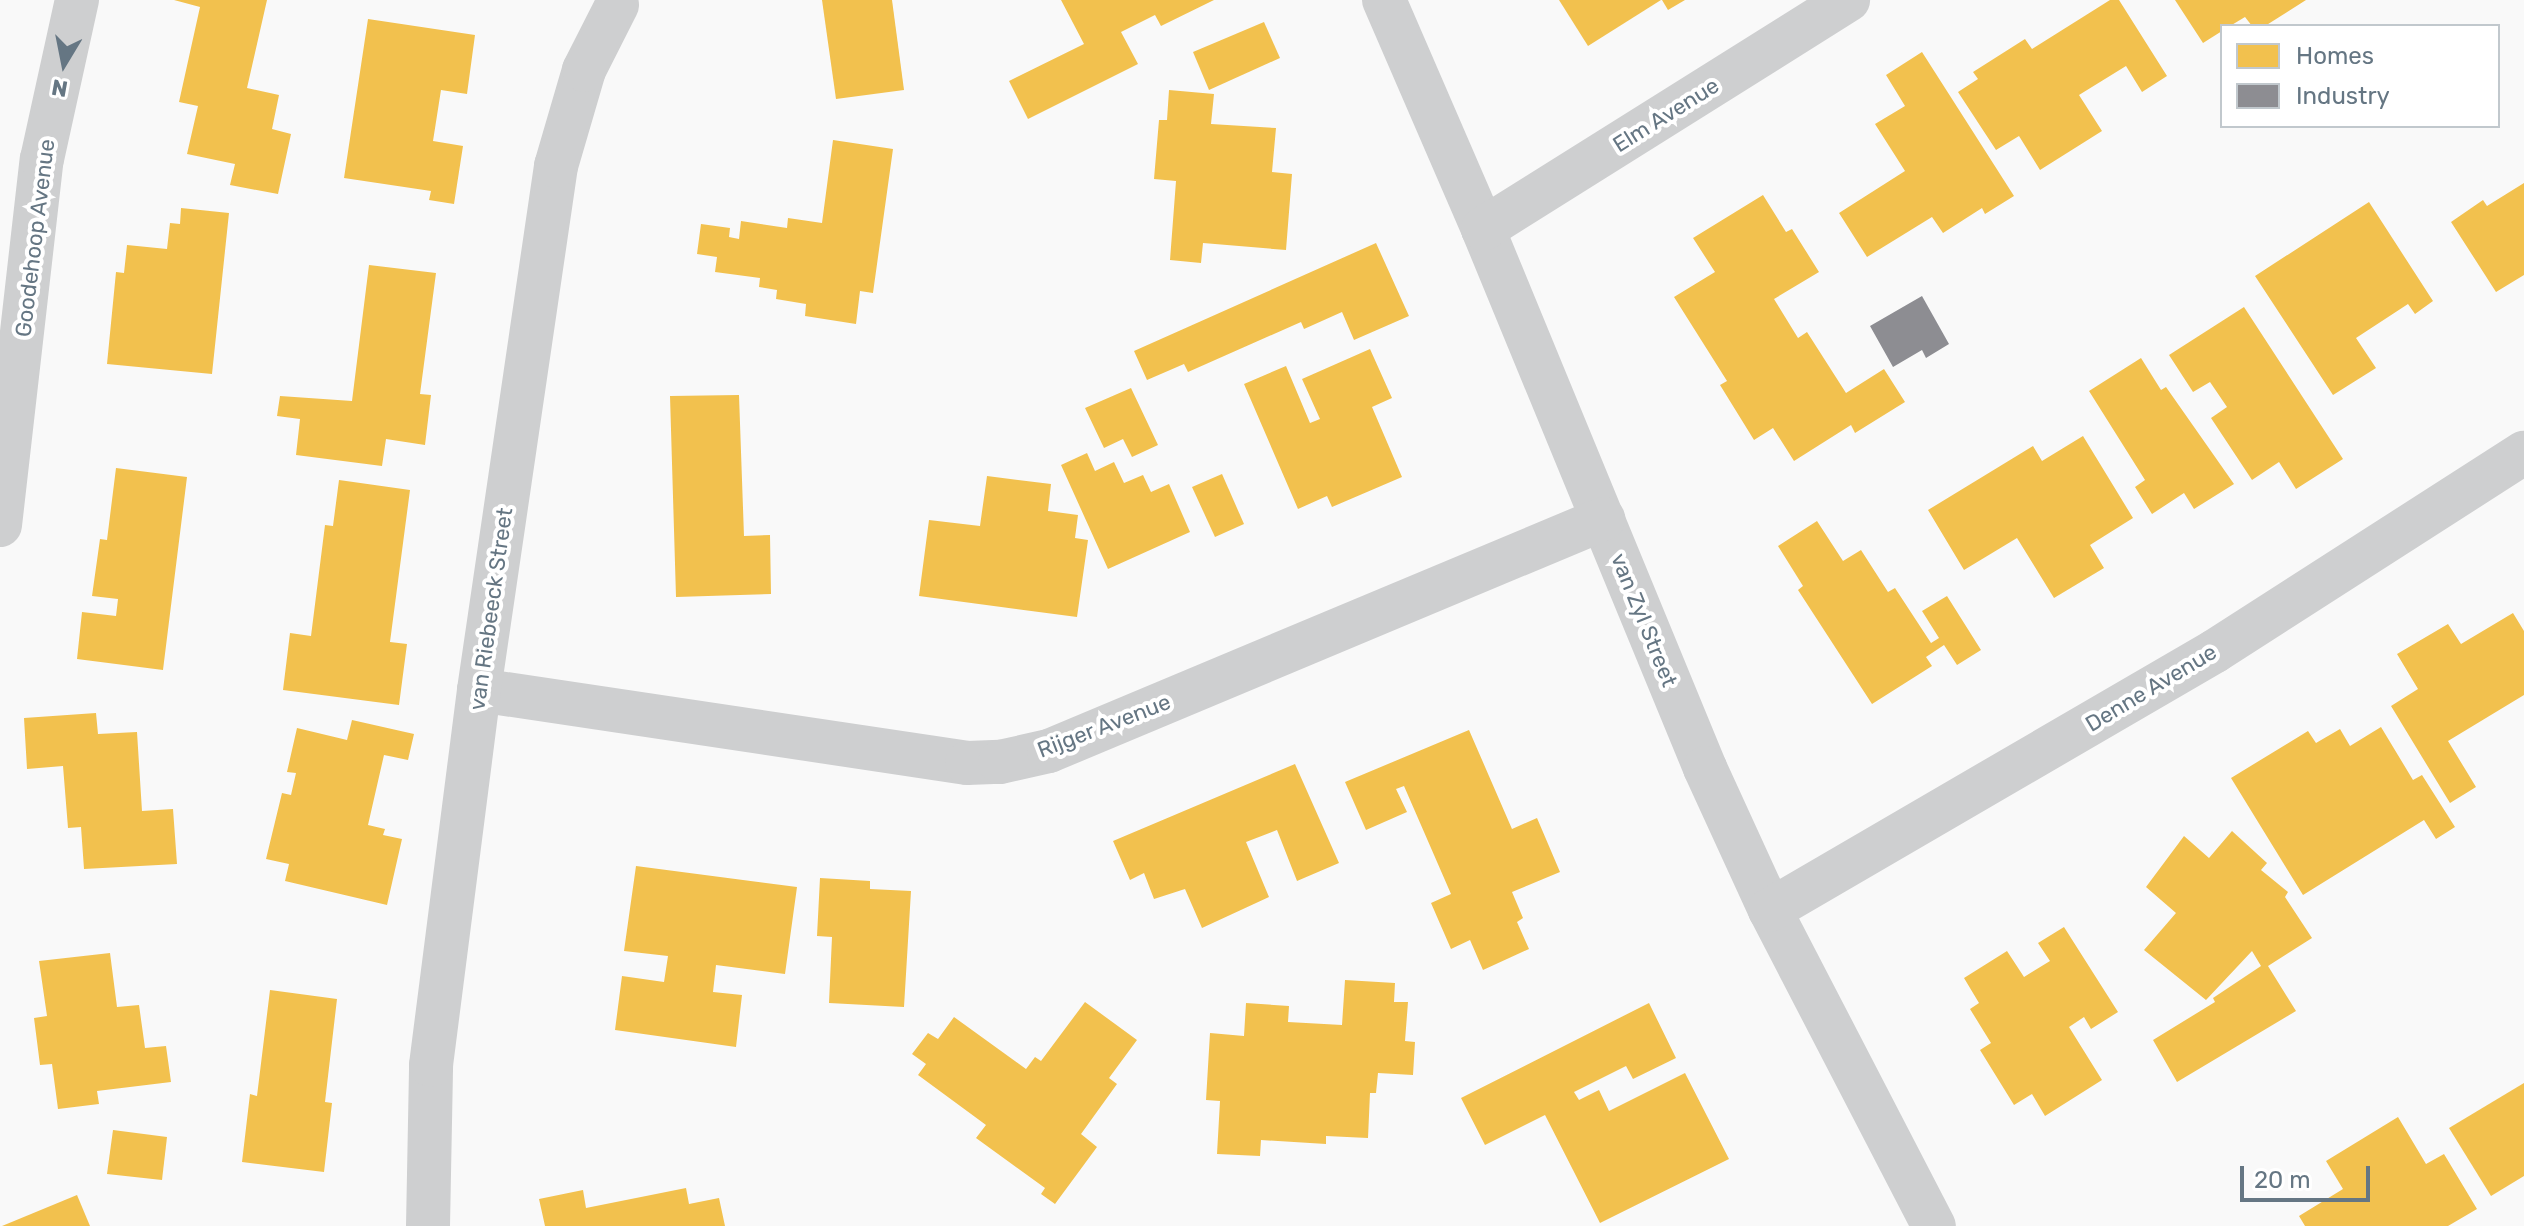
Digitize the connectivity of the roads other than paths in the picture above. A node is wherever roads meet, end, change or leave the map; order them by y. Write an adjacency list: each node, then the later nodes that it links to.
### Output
1 (77, 0): 8 (street, Goodehoop Avenue)
2 (1384, 0): 5 (street, van Zyl Street)
3 (1848, 0): 5 (street, Elm Avenue)
4 (617, 5): 9 (street, van Riebeeck Street)
5 (1483, 229): 7 (street, van Zyl Street)
6 (2524, 453): 10 (street, Denne Avenue)
7 (1603, 519): 9 (street, Rijger Avenue); 10 (street, van Zyl Street)
8 (0, 525)
9 (479, 690): 11 (street, van Riebeeck Street)
10 (1770, 910): 12 (street, van Zyl Street)
11 (428, 1226)
12 (1934, 1226)

